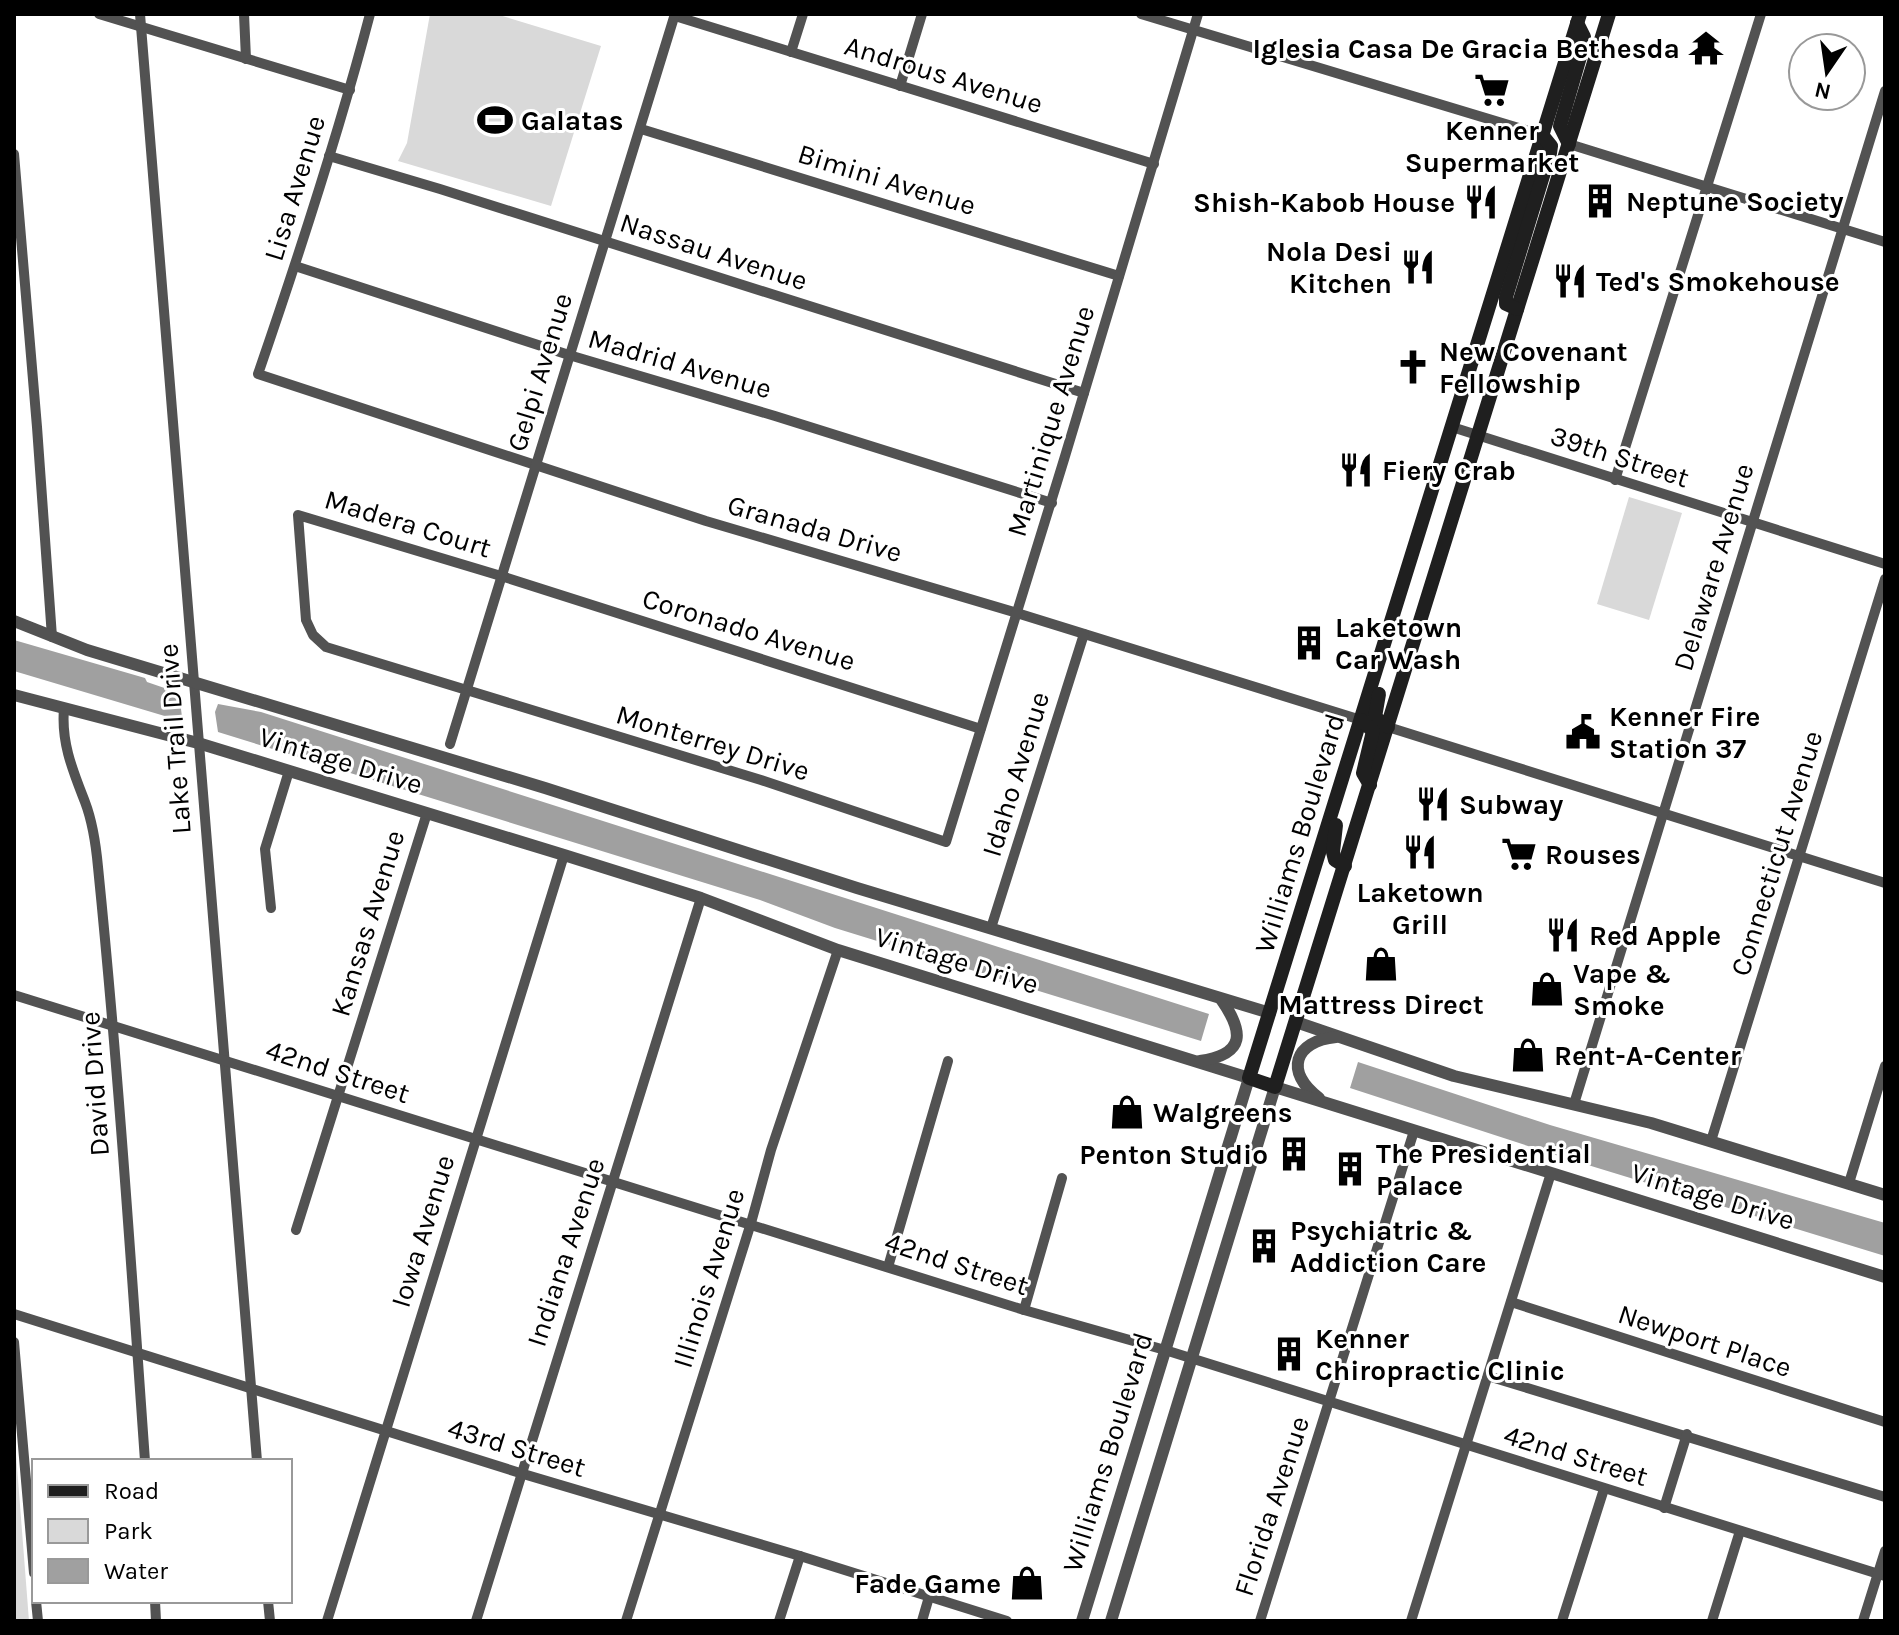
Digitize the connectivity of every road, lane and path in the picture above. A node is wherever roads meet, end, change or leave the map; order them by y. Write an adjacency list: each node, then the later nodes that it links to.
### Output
1 (99, 14): 13 (street)
2 (140, 14): 13 (street, Lake Trail Drive)
3 (244, 14): 16 (street)
4 (370, 14): 18 (street, Lisa Avenue)
5 (803, 14): 15 (street)
6 (922, 14): 17 (street)
7 (1141, 14): 14 (street)
8 (1198, 14): 14 (street, Martinique Avenue)
9 (1609, 14): 22 (main road, Williams Boulevard)
10 (1761, 14): 26 (street)
11 (675, 15): 15 (street, Androus Avenue); 20 (street, Gelpi Avenue)
12 (1578, 18): 21 (main road, Williams Boulevard); 22 (main road)
13 (141, 27): 16 (street); 50 (street, Lake Trail Drive)
14 (1193, 31): 21 (street); 25 (street, Martinique Avenue)
15 (791, 52): 17 (street, Androus Avenue)
16 (246, 59): 18 (street)
17 (900, 86): 25 (street, Androus Avenue)
18 (350, 90): 24 (street, Lisa Avenue)
19 (1885, 91): 27 (street, Delaware Avenue)
20 (641, 129): 28 (street, Gelpi Avenue); 31 (street, Bimini Avenue)
21 (1542, 135): 32 (main road); 36 (main road, Williams Boulevard)
22 (1569, 144): 26 (street); 32 (main road, Williams Boulevard)
23 (14, 154): 48 (street)
24 (329, 156): 28 (street, Nassau Avenue); 30 (street, Lisa Avenue)
25 (1154, 164): 31 (street, Martinique Avenue)
26 (1707, 188): 27 (street); 39 (street)
27 (1841, 229): 29 (street); 41 (street, Delaware Avenue)
28 (605, 242): 33 (street, Gelpi Avenue); 35 (street, Nassau Avenue)
29 (1885, 242)
30 (295, 266): 33 (street, Madrid Avenue); 34 (street, Lisa Avenue)
31 (1119, 276): 35 (street, Martinique Avenue)
32 (1517, 309): 37 (main road, Williams Boulevard)
33 (569, 355): 38 (street, Gelpi Avenue); 40 (street, Madrid Avenue)
34 (258, 374): 38 (street, Granada Drive)
35 (1084, 393): 40 (street, Martinique Avenue)
36 (1452, 427): 37 (street, 39th Street); 49 (main road, Williams Boulevard)
37 (1478, 435): 39 (street, 39th Street); 55 (main road, Williams Boulevard)
38 (535, 465): 43 (street, Gelpi Avenue); 45 (street, Granada Drive)
39 (1615, 480): 41 (street, 39th Street)
40 (1052, 503): 45 (street, Martinique Avenue)
41 (1752, 522): 42 (street, 39th Street); 63 (street, Delaware Avenue)
42 (1885, 564)
43 (501, 576): 51 (street, Gelpi Avenue); 51 (street, Madera Court); 56 (street, Coronado Avenue)
44 (1885, 579): 66 (street, Connecticut Avenue)
45 (1017, 613): 47 (street, Granada Drive); 56 (street, Martinique Avenue)
46 (14, 621): 48 (street, Vintage Drive)
47 (1084, 634): 54 (street, Granada Drive); 71 (street, Idaho Avenue)
48 (52, 637): 50 (street, Vintage Drive)
49 (1380, 659): 54 (main road, Williams Boulevard); 55 (main road)
50 (195, 681): 57 (street, Lake Trail Drive); 71 (street, Vintage Drive)
51 (465, 691): 58 (street, Gelpi Avenue); 64 (street, Monterrey Drive)
52 (14, 695): 53 (street, Vintage Drive)
53 (64, 709): 57 (street, Vintage Drive); 77 (street, David Drive)
54 (1361, 720): 60 (main road, Williams Boulevard); 61 (main road)
55 (1388, 727): 61 (main road, Williams Boulevard); 63 (street)
56 (981, 729): 64 (street, Martinique Avenue)
57 (198, 743): 59 (street, Vintage Drive); 79 (street, Lake Trail Drive)
58 (450, 744)
59 (289, 771): 62 (street, Vintage Drive); 70 (street)
60 (1342, 781): 67 (main road); 75 (main road, Williams Boulevard)
61 (1370, 785): 67 (main road, Williams Boulevard)
62 (427, 813): 65 (street, Vintage Drive); 85 (street, Kansas Avenue)
63 (1662, 814): 66 (street); 87 (street, Delaware Avenue)
64 (946, 842)
65 (564, 855): 69 (street, Vintage Drive); 89 (street, Iowa Avenue)
66 (1800, 857): 68 (street); 90 (street, Connecticut Avenue)
67 (1345, 866): 76 (main road, Williams Boulevard)
68 (1885, 883)
69 (701, 898): 72 (street, Vintage Drive); 93 (street, Indiana Avenue)
70 (271, 908)
71 (991, 928): 74 (street, Vintage Drive)
72 (838, 950): 81 (street, Vintage Drive); 96 (street, Illinois Avenue)
73 (14, 995): 77 (street, 42nd Street)
74 (1221, 999): 75 (street, Vintage Drive); 81 (street)
75 (1270, 1013): 76 (main road, Vintage Drive); 83 (main road, Williams Boulevard)
76 (1296, 1022): 78 (street, Vintage Drive); 84 (main road, Williams Boulevard)
77 (114, 1025): 79 (street, 42nd Street); 105 (street, David Drive)
78 (1340, 1037): 86 (street); 87 (street, Vintage Drive)
79 (225, 1061): 85 (street, 42nd Street); 108 (street, Lake Trail Drive)
80 (948, 1061): 98 (street)
81 (1197, 1062): 83 (street, Vintage Drive)
82 (1885, 1066): 94 (street)
83 (1249, 1078): 84 (main road, Vintage Drive); 104 (street, Williams Boulevard)
84 (1275, 1087): 86 (street, Vintage Drive); 106 (street, Williams Boulevard)
85 (338, 1097): 89 (street, 42nd Street); 97 (street, Kansas Avenue)
86 (1328, 1104): 88 (street, Vintage Drive)
87 (1574, 1104): 90 (street, Vintage Drive)
88 (1414, 1131): 91 (street, Vintage Drive); 109 (street, Florida Avenue)
89 (475, 1140): 93 (street, 42nd Street); 111 (street, Iowa Avenue)
90 (1711, 1141): 94 (street, Vintage Drive)
91 (1551, 1173): 99 (street, Vintage Drive); 100 (street)
92 (1062, 1178): 101 (street)
93 (613, 1182): 96 (street, 42nd Street); 116 (street, Indiana Avenue)
94 (1849, 1183): 95 (street, Vintage Drive)
95 (1885, 1195)
96 (751, 1223): 98 (street, 42nd Street); 120 (street, Illinois Avenue)
97 (296, 1230)
98 (888, 1267): 101 (street, 42nd Street)
99 (1885, 1277)
100 (1511, 1302): 107 (street); 110 (street, Newport Place)
101 (1024, 1310): 104 (street, 42nd Street)
102 (14, 1314): 105 (street, 43rd Street)
103 (14, 1342): 122 (street)
104 (1165, 1350): 106 (street, 42nd Street); 133 (street, Williams Boulevard)
105 (137, 1353): 108 (street, 43rd Street); 114 (street, David Drive)
106 (1192, 1358): 109 (street, 42nd Street); 134 (street, Williams Boulevard)
107 (1488, 1376): 112 (street); 113 (street)
108 (251, 1388): 111 (street, 43rd Street); 115 (street, Lake Trail Drive)
109 (1329, 1402): 113 (street, 42nd Street); 135 (street, Florida Avenue)
110 (1885, 1422)
111 (385, 1431): 116 (street, 43rd Street); 127 (street, Iowa Avenue)
112 (1687, 1434): 118 (street); 119 (street)
113 (1466, 1445): 117 (street, 42nd Street); 136 (street)
114 (145, 1459)
115 (257, 1459)
116 (520, 1473): 120 (street, 43rd Street); 128 (street, Indiana Avenue)
117 (1604, 1489): 119 (street, 42nd Street); 137 (street)
118 (1885, 1497)
119 (1664, 1508): 121 (street, 42nd Street)
120 (660, 1515): 124 (street, 43rd Street); 129 (street, Illinois Avenue)
121 (1740, 1531): 125 (street, 42nd Street); 138 (street)
122 (32, 1550)
123 (1885, 1551): 125 (street)
124 (800, 1556): 126 (street, 43rd Street); 130 (street)
125 (1881, 1575): 139 (street)
126 (929, 1597): 131 (street); 132 (street, 43rd Street)
127 (327, 1621)
128 (476, 1621)
129 (626, 1621)
130 (779, 1621)
131 (922, 1621)
132 (1007, 1621)
133 (1082, 1621)
134 (1111, 1621)
135 (1260, 1621)
136 (1411, 1621)
137 (1562, 1621)
138 (1712, 1621)
139 (1863, 1621)

